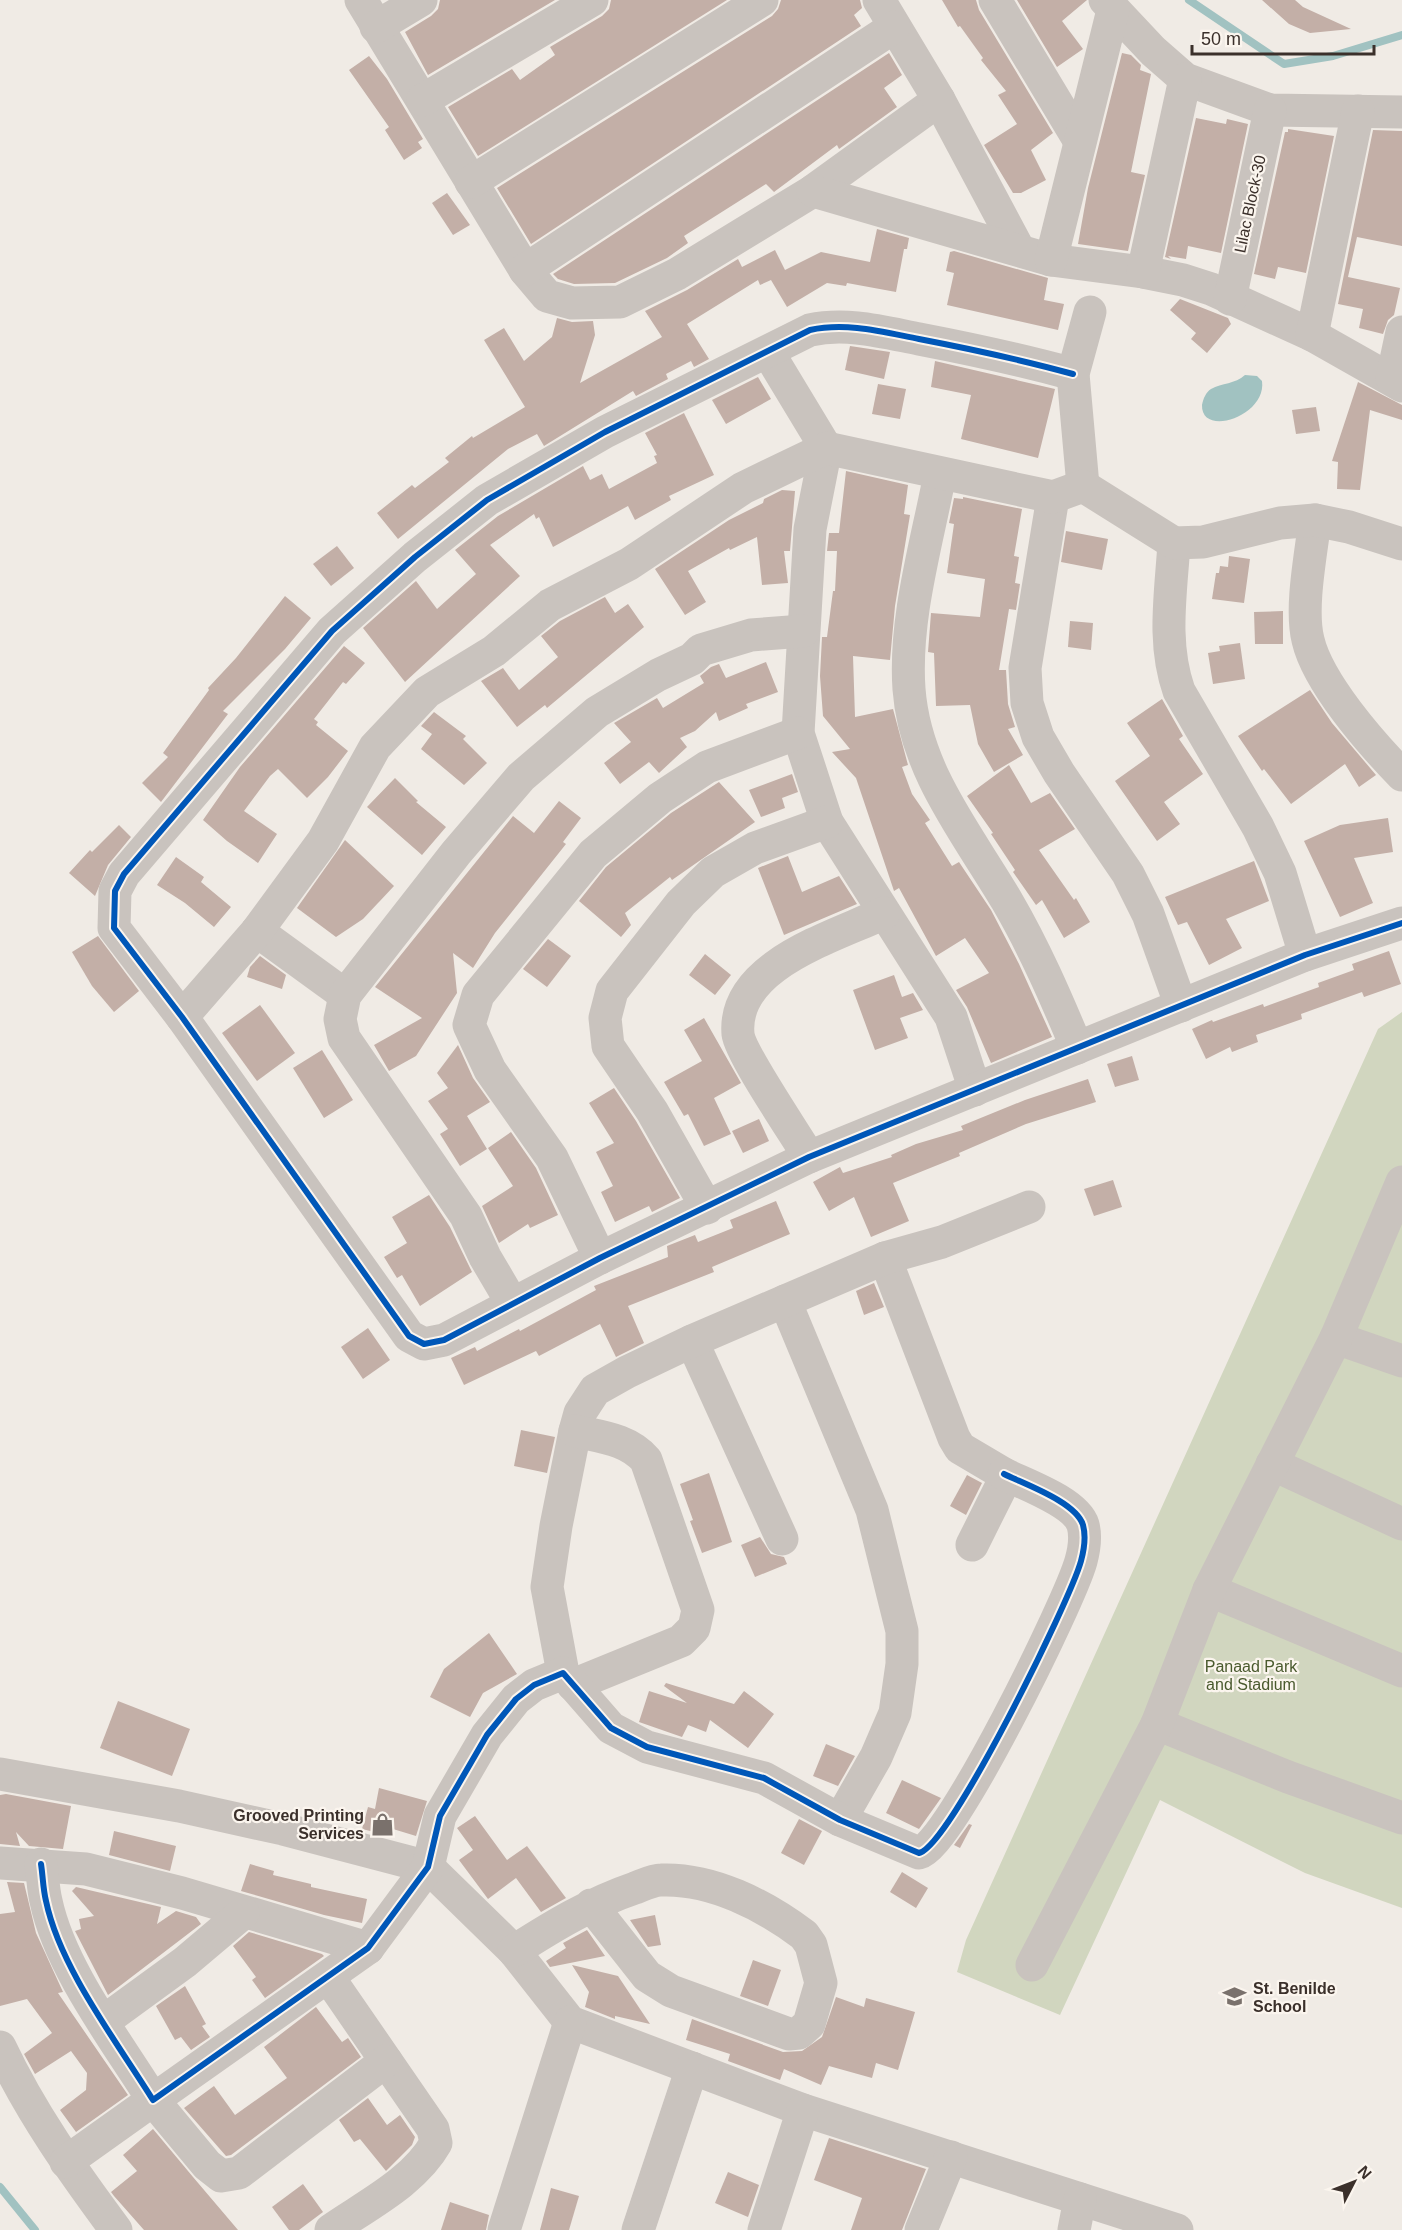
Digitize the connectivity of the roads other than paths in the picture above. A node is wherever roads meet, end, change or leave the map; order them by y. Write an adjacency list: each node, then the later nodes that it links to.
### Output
1 (421, 0): 6 (street)
2 (592, 0): 9 (street)
3 (762, 0): 15 (street)
4 (995, 0): 14 (street)
5 (1109, 5): 8 (street); 14 (street)
6 (369, 13): 9 (street)
7 (886, 14): 10 (street); 19 (street)
8 (1185, 79): 11 (street); 20 (street)
9 (423, 100): 15 (street)
10 (939, 100): 16 (street); 17 (street)
11 (1270, 110): 12 (street); 21 (street, Lilac Block-30)
12 (1358, 111): 13 (street); 24 (street)
13 (1402, 112)
14 (1079, 140): 18 (street)
15 (471, 182): 19 (street)
16 (813, 191): 17 (street); 19 (street)
17 (1019, 250): 18 (street)
18 (1051, 260): 20 (street)
19 (525, 270)
20 (1143, 272): 21 (street)
21 (1230, 299): 24 (street)
22 (1090, 312): 26 (street)
23 (1402, 332): 27 (street)
24 (1312, 336): 27 (street)
25 (768, 352): 26 (street); 28 (street); 44 (street)
26 (1073, 374): 30 (street)
27 (1397, 383)
28 (826, 448): 29 (street); 34 (street); 40 (street)
29 (940, 474): 30 (street); 45 (street)
30 (1068, 492): 32 (street); 43 (street)
31 (1315, 520): 32 (street); 33 (street); 36 (street)
32 (1174, 543): 41 (street)
33 (1402, 543)
34 (803, 631): 35 (street); 42 (street)
35 (798, 733): 37 (street); 51 (street)
36 (1402, 775)
37 (827, 822): 38 (street); 50 (street)
38 (884, 913): 46 (street); 47 (street)
39 (1402, 923): 41 (street)
40 (257, 931): 42 (street); 44 (street)
41 (1305, 955): 43 (street)
42 (345, 995): 54 (street)
43 (1181, 1006): 45 (street)
44 (182, 1017): 54 (street)
45 (1077, 1048): 46 (street)
46 (975, 1090): 47 (street)
47 (809, 1157): 50 (street)
48 (1399, 1198): 55 (street)
49 (1029, 1207): 52 (street)
50 (707, 1208): 51 (street)
51 (600, 1258): 54 (street)
52 (885, 1258): 53 (street); 60 (street)
53 (785, 1301): 56 (street); 70 (street)
54 (512, 1303)
55 (1336, 1338): 57 (street); 59 (street)
56 (692, 1341): 58 (street); 62 (street)
57 (1402, 1361)
58 (575, 1431): 66 (street); 66 (street)
59 (1272, 1464): 61 (street); 64 (street)
60 (1004, 1474): 63 (street); 70 (street)
61 (1402, 1524)
62 (782, 1539)
63 (972, 1545)
64 (1209, 1590): 65 (street); 67 (street)
65 (1402, 1671)
66 (568, 1679): 70 (street); 73 (street)
67 (1157, 1724): 69 (street); 78 (street)
68 (0, 1774): 73 (street)
69 (1402, 1818)
70 (840, 1820)
71 (0, 1863): 72 (street)
72 (42, 1864): 75 (street); 80 (street)
73 (428, 1866): 76 (street); 77 (street)
74 (591, 1905): 74 (street); 77 (street)
75 (243, 1913): 76 (street); 80 (street)
76 (368, 1948): 79 (street)
77 (514, 1951): 81 (street)
78 (1032, 1965)
79 (328, 1978): 83 (street); 85 (street)
80 (104, 2021): 85 (street)
81 (570, 2022): 84 (street); 92 (street)
82 (0, 2047): 88 (street)
83 (386, 2061): 85 (street); 91 (street)
84 (692, 2068): 86 (street); 93 (street)
85 (153, 2100): 88 (street)
86 (803, 2110): 87 (street); 94 (street)
87 (951, 2157): 89 (street); 95 (street)
88 (66, 2162): 90 (street)
89 (1077, 2214): 96 (street)
90 (116, 2230)
91 (331, 2230)
92 (504, 2230)
93 (638, 2230)
94 (764, 2230)
95 (921, 2230)
96 (1177, 2230)

